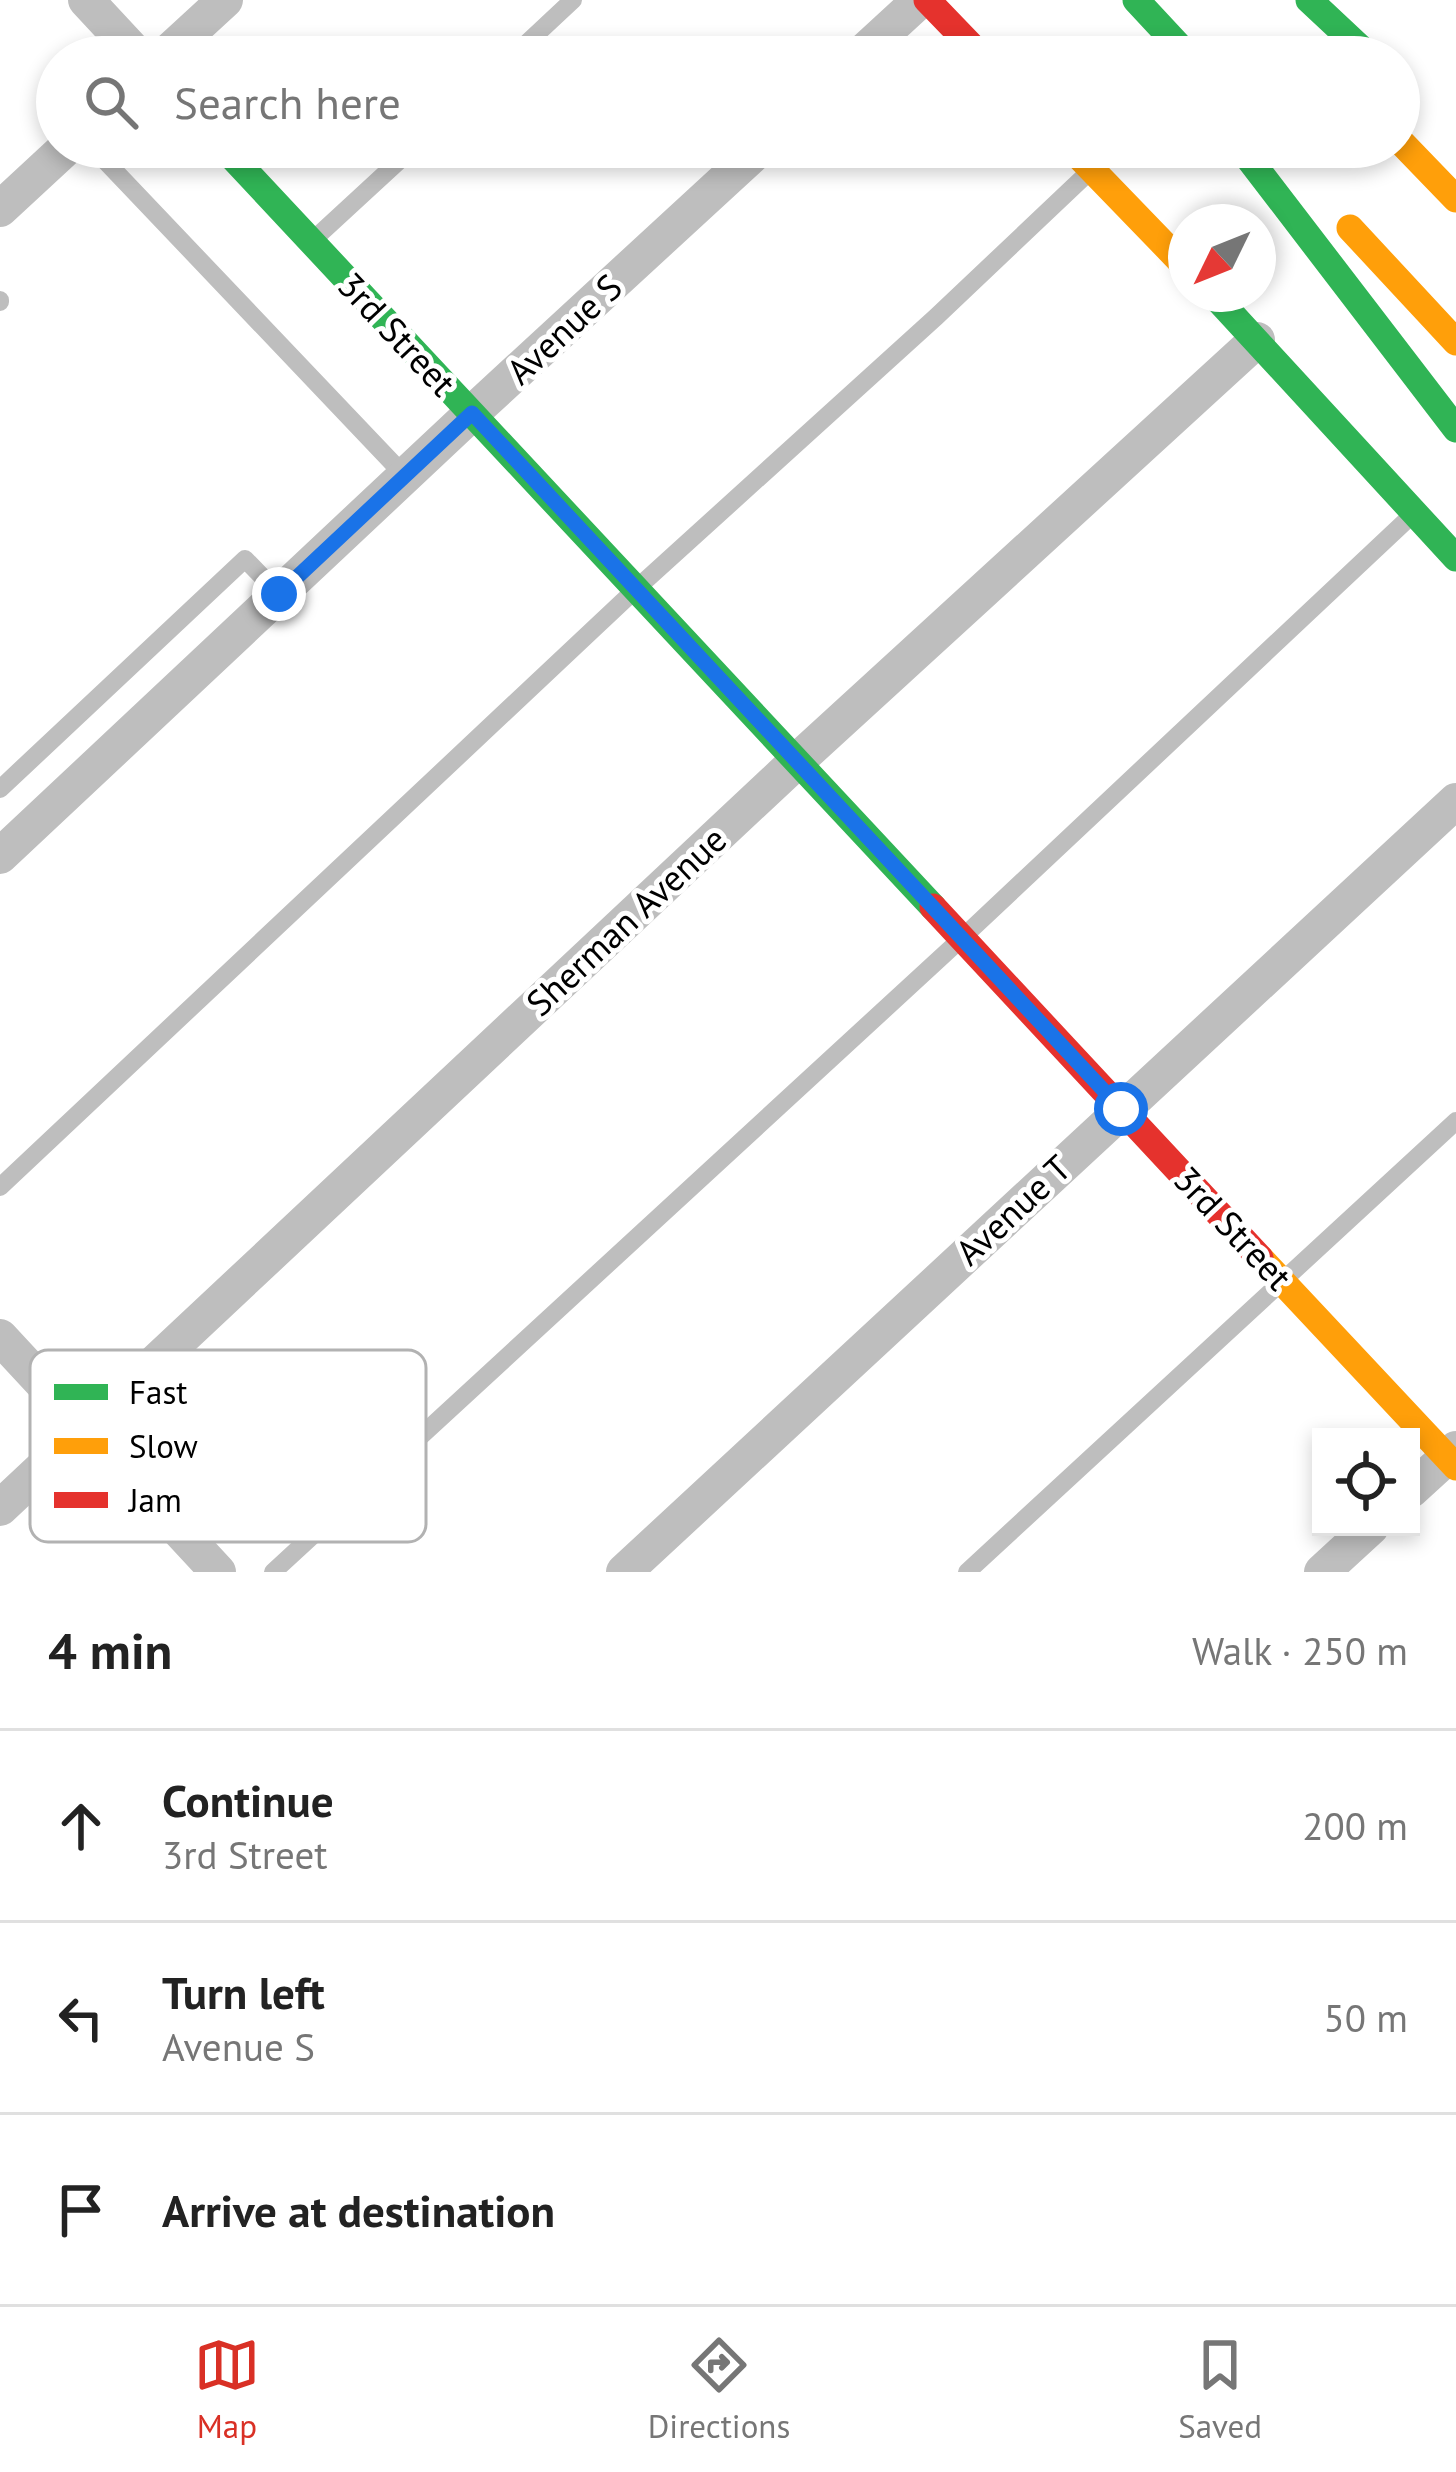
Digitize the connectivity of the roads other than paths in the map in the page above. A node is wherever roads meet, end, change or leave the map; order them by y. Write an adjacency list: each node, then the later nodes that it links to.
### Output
1 (86, 0): 7 (street)
2 (225, 0): 8 (street)
3 (573, 0): 9 (lane)
4 (923, 0): 10 (street); 11 (main road)
5 (1131, 0): 12 (main road); 13 (main road)
6 (1309, 0): 14 (main road)
7 (120, 36)
8 (186, 36)
9 (534, 36)
10 (882, 36)
11 (960, 36)
12 (1156, 36)
13 (1168, 36)
14 (1348, 36)
15 (1420, 162): 23 (main road)
16 (44, 168): 24 (street)
17 (112, 168): 33 (lane)
18 (243, 168): 26 (main road, 3rd Street)
19 (391, 168): 26 (lane)
20 (737, 168): 31 (street, Avenue S)
21 (1256, 168): 32 (main road)
22 (1092, 170): 27 (main road); 36 (lane)
23 (1456, 199)
24 (0, 209)
25 (1334, 212): 30 (main road)
26 (312, 242): 31 (main road, 3rd Street)
27 (1168, 248)
28 (1230, 312): 29 (main road)
29 (1257, 340): 34 (main road); 38 (street, Sherman Avenue)
30 (1456, 342)
31 (472, 413): 33 (street, Avenue S); 36 (main road, 3rd Street)
32 (1456, 429)
33 (405, 476): 37 (street, Avenue S)
34 (1414, 513): 35 (main road); 42 (lane)
35 (1456, 558)
36 (636, 589): 38 (main road, 3rd Street); 45 (lane)
37 (279, 594): 39 (lane); 41 (street, Avenue S)
38 (796, 761): 42 (main road, 3rd Street); 48 (street, Sherman Avenue)
39 (0, 789)
40 (1456, 801): 43 (street, Avenue T)
41 (0, 856)
42 (962, 938): 43 (main road, 3rd Street); 50 (lane)
43 (1121, 1109): 46 (main road, 3rd Street); 60 (street, Avenue T)
44 (1456, 1121): 46 (lane)
45 (0, 1187)
46 (1283, 1283): 51 (main road, 3rd Street); 61 (lane)
47 (0, 1337): 49 (street)
48 (167, 1350)
49 (30, 1370)
50 (426, 1431)
51 (1453, 1458): 53 (street)
52 (30, 1479): 54 (street, Sherman Avenue)
53 (1420, 1483)
54 (0, 1508)
55 (1361, 1536): 62 (street)
56 (190, 1542): 58 (street)
57 (306, 1542): 59 (lane)
58 (218, 1572)
59 (273, 1572)
60 (624, 1572)
61 (967, 1572)
62 (1322, 1572)

